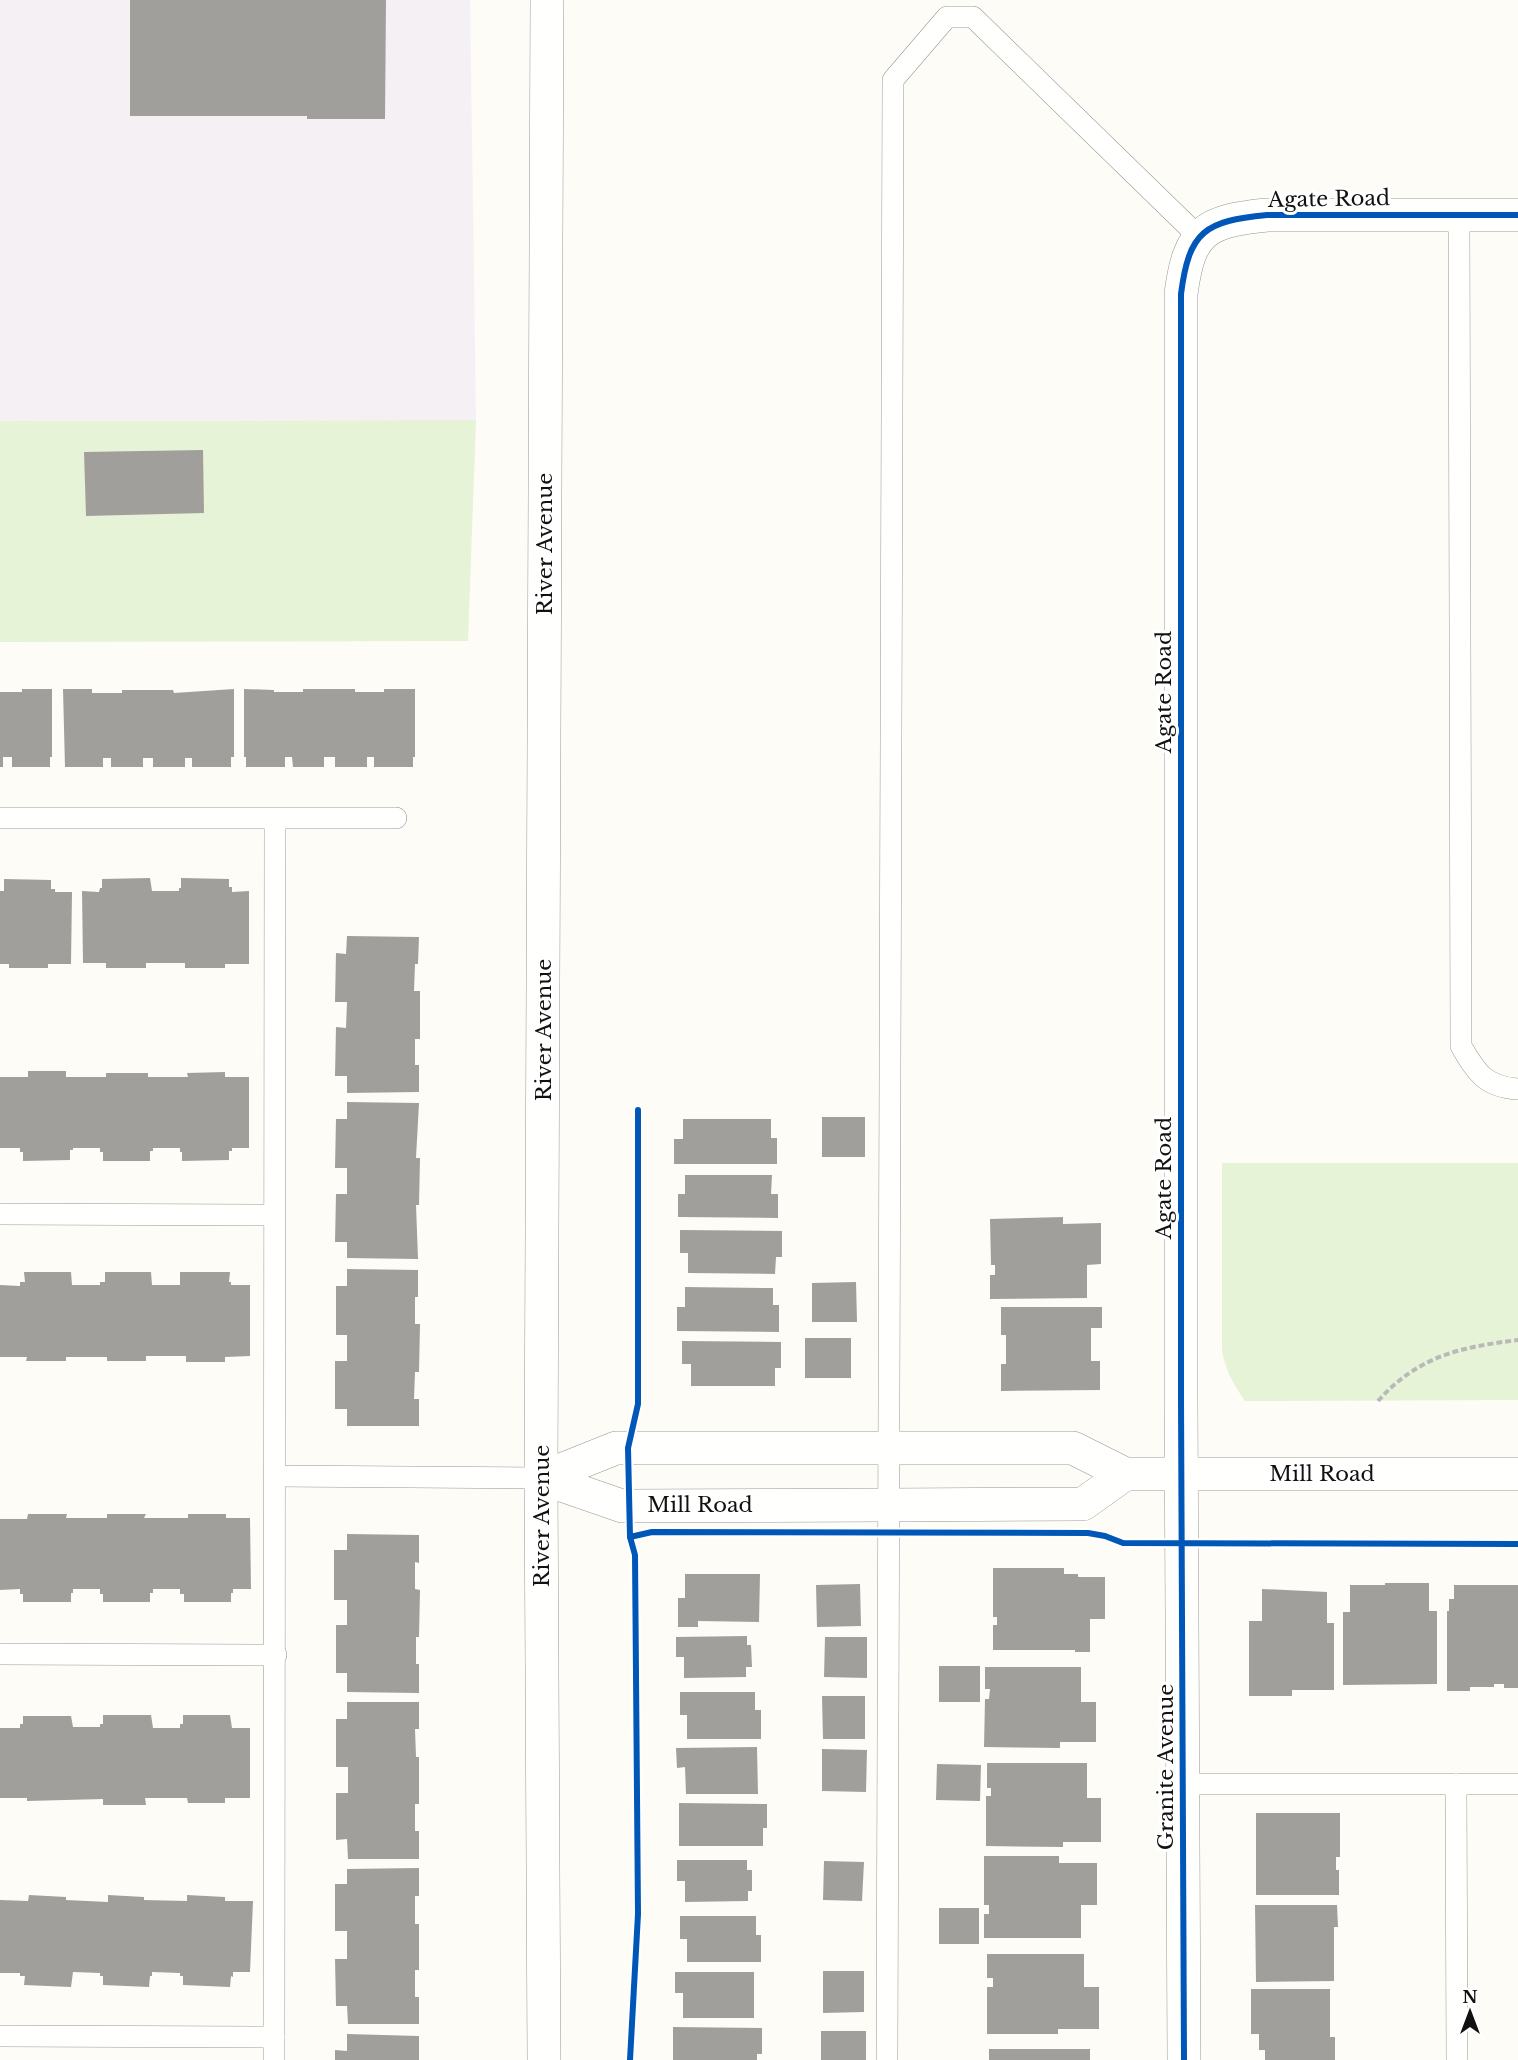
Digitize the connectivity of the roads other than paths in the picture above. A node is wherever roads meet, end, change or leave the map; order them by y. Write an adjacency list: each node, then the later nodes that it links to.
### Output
1 (547, 0): 16 (street, River Avenue)
2 (1459, 215): 3 (street, Agate Road); 4 (street, Agate Road); 8 (lane)
3 (1518, 215)
4 (1199, 237): 11 (lane); 13 (street, Agate Road)
5 (0, 818): 7 (lane)
6 (396, 818): 7 (lane)
7 (275, 820): 10 (lane)
8 (1518, 1089)
9 (0, 1214): 10 (lane)
10 (274, 1215): 15 (lane)
11 (888, 1448): 12 (street, Mill Road); 16 (street, Mill Road); 17 (lane)
12 (1125, 1474): 13 (street, Mill Road); 17 (street, Mill Road)
13 (1182, 1474): 14 (street, Mill Road); 20 (street, Granite Avenue)
14 (1518, 1474)
15 (276, 1476): 16 (lane); 19 (lane)
16 (541, 1478): 17 (street, Mill Road); 26 (street, River Avenue)
17 (888, 1505): 27 (lane)
18 (0, 1654): 19 (lane)
19 (276, 1655): 24 (lane)
20 (1183, 1784): 21 (lane); 28 (street, Granite Avenue)
21 (1456, 1784): 22 (lane); 29 (lane)
22 (1518, 1784)
23 (0, 2036): 24 (lane)
24 (274, 2037): 25 (lane)
25 (274, 2060)
26 (544, 2060)
27 (887, 2060)
28 (1184, 2060)
29 (1457, 2060)

